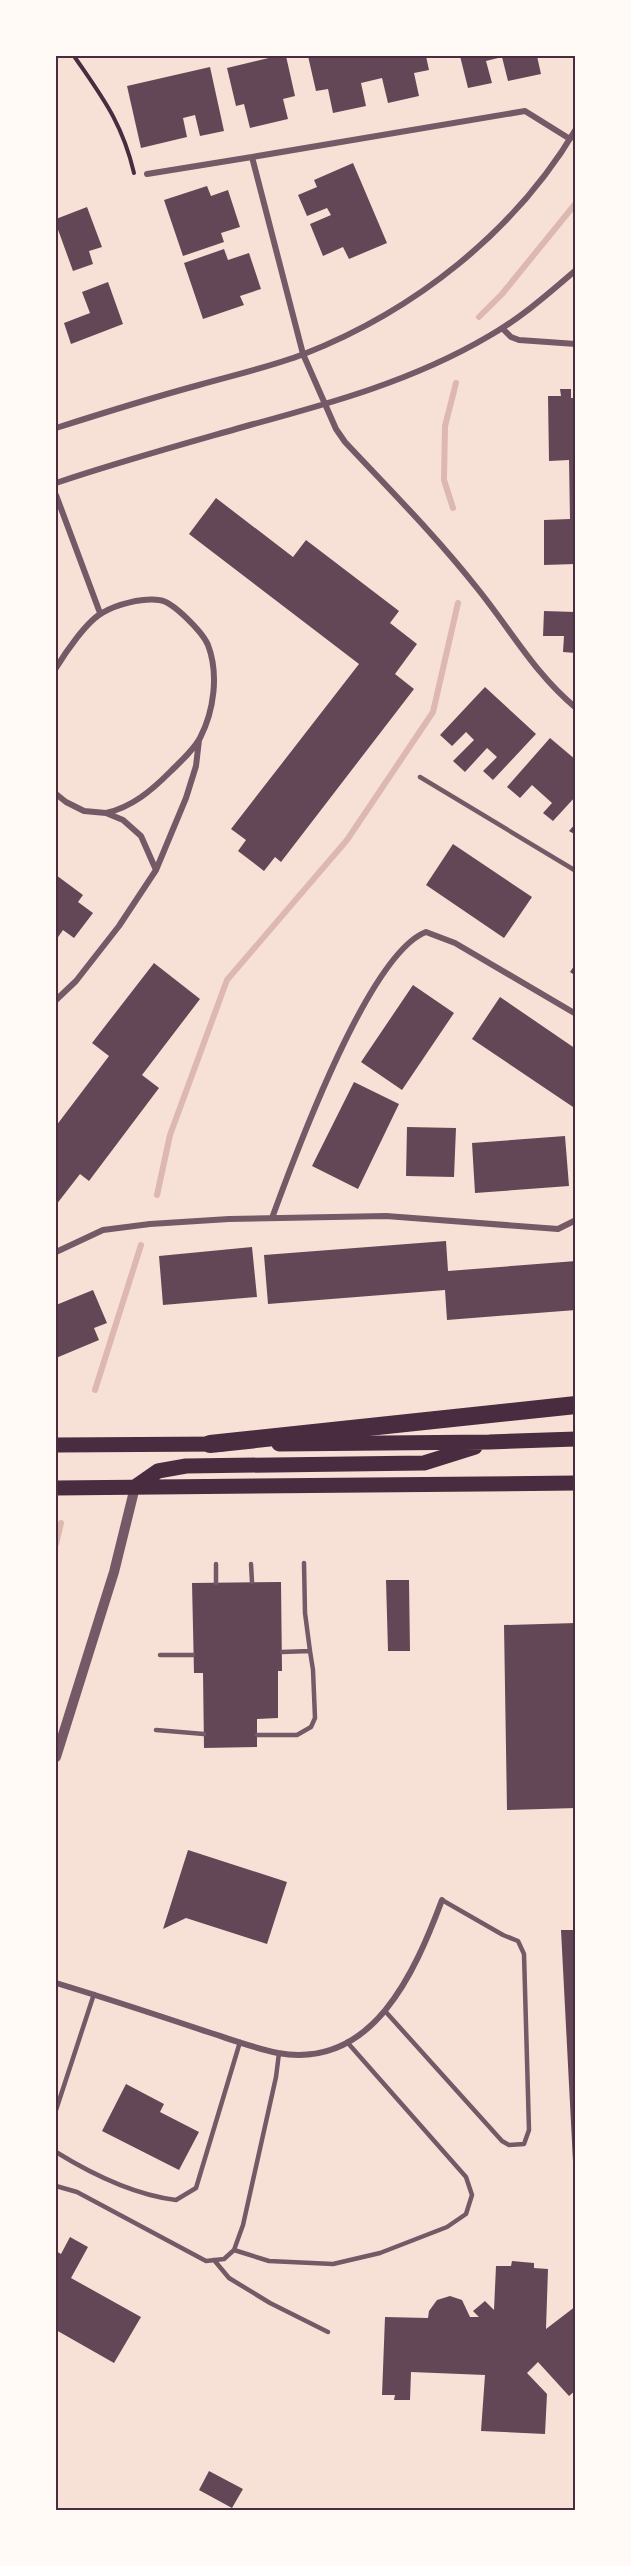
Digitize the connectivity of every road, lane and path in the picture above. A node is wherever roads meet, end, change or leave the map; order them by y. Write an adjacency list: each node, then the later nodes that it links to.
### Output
1 (74, 56): 6 (path)
2 (576, 129): 3 (street)
3 (570, 139): 4 (street); 10 (street)
4 (252, 157): 5 (street); 10 (street)
5 (147, 174)
6 (135, 176)
7 (576, 270): 8 (street)
8 (502, 328): 9 (street); 11 (street)
9 (576, 344)
10 (303, 354): 11 (street); 12 (street)
11 (325, 405): 13 (street); 17 (street)
12 (56, 428)
13 (56, 483)
14 (56, 495): 15 (street)
15 (100, 613): 16 (street); 18 (street)
16 (56, 668)
17 (576, 708)
18 (199, 740): 21 (street); 22 (street)
19 (420, 777): 23 (lane)
20 (56, 794): 21 (street)
21 (106, 813): 22 (street)
22 (156, 870): 24 (street)
23 (576, 871)
24 (56, 1000)
25 (576, 1014): 26 (street)
26 (272, 1218): 27 (street); 28 (street)
27 (576, 1220)
28 (56, 1252)
29 (576, 1405): 32 (highway)
30 (576, 1439): 31 (main road)
31 (489, 1443): 32 (main road); 35 (main road)
32 (210, 1444): 33 (main road)
33 (56, 1445)
34 (576, 1483): 35 (main road)
35 (135, 1487): 36 (main road); 49 (street)
36 (56, 1488)
37 (304, 1563): 42 (lane)
38 (216, 1564): 40 (lane)
39 (251, 1564): 41 (lane)
40 (216, 1582)
41 (252, 1582)
42 (310, 1651): 43 (lane); 48 (lane)
43 (282, 1652)
44 (160, 1655): 45 (lane)
45 (193, 1655)
46 (156, 1730): 47 (lane)
47 (204, 1734)
48 (257, 1735)
49 (56, 1757)
50 (442, 1900): 53 (street); 53 (lane)
51 (56, 1983): 52 (street)
52 (94, 1994): 54 (street); 57 (lane)
53 (385, 2011): 55 (street)
54 (240, 2042): 56 (street); 58 (lane)
55 (347, 2042): 56 (street); 60 (lane)
56 (279, 2053): 60 (lane)
57 (56, 2110)
58 (56, 2152)
59 (56, 2186): 61 (lane)
60 (234, 2250): 61 (lane)
61 (214, 2260): 62 (lane)
62 (328, 2332)

